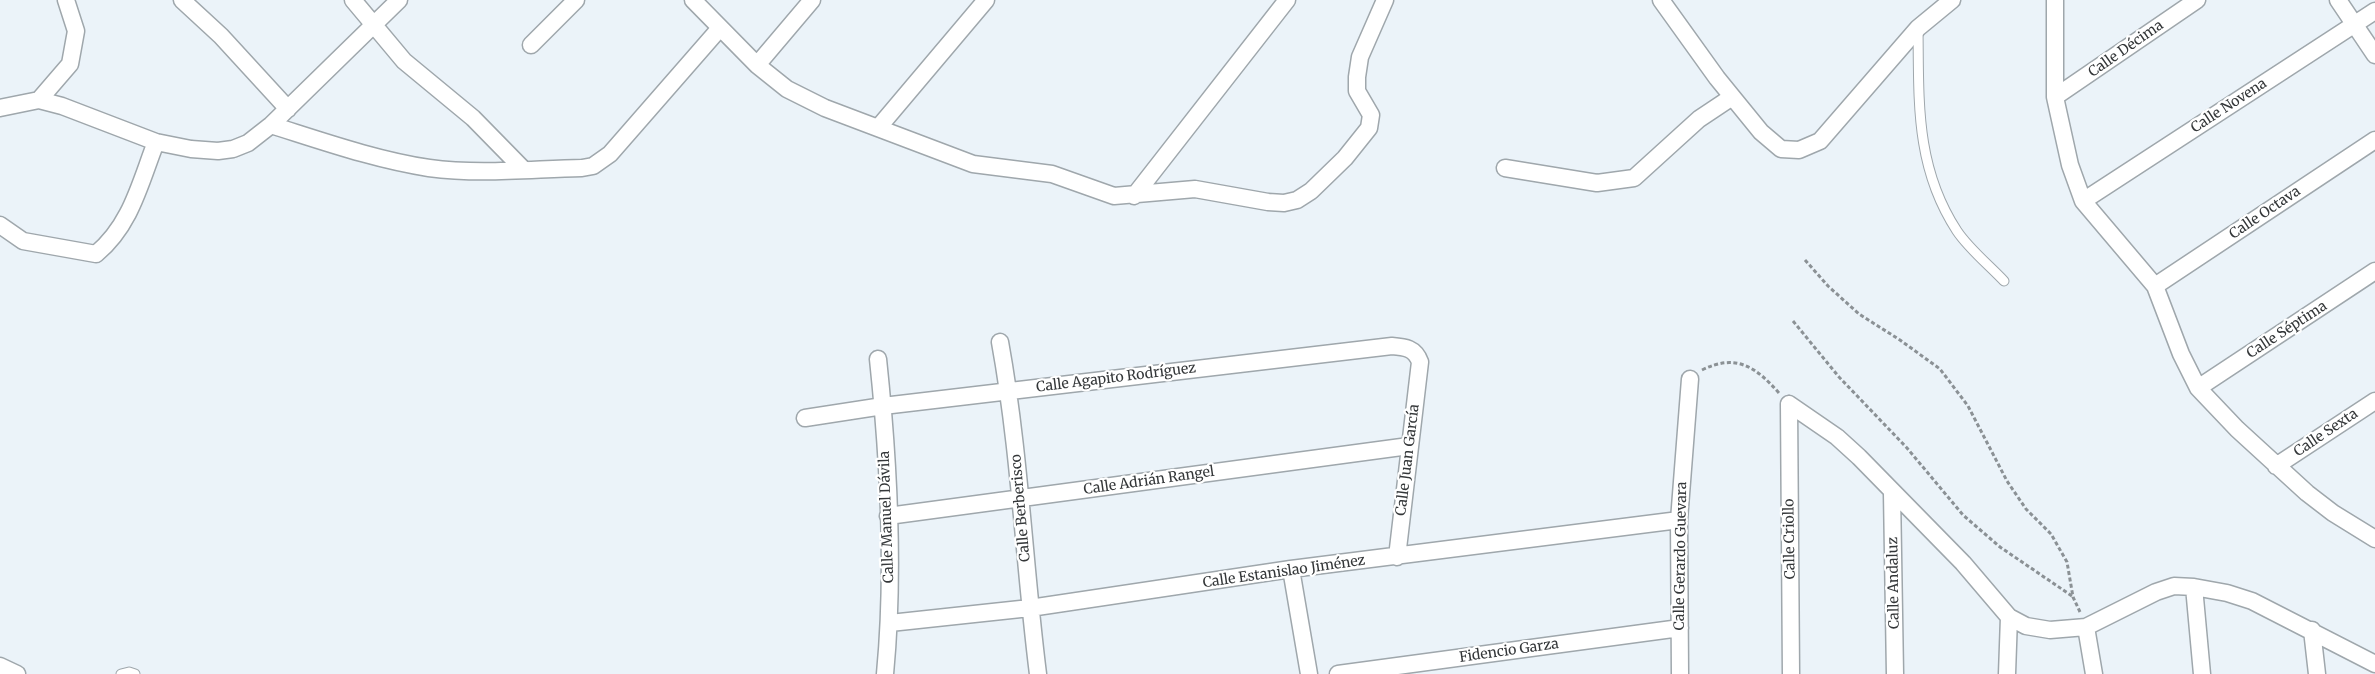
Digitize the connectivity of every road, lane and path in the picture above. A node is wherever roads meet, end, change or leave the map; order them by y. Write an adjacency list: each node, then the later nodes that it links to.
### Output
1 (66, 0): 26 (street)
2 (182, 0): 28 (street)
3 (353, 0): 17 (street)
4 (399, 0): 17 (street)
5 (576, 0): 21 (street)
6 (693, 0): 19 (street)
7 (812, 0): 23 (street)
8 (986, 0): 30 (street)
9 (1287, 0): 35 (street)
10 (1385, 0): 35 (street)
11 (1661, 0): 24 (street)
12 (1952, 0): 20 (street)
13 (2055, 0): 25 (street)
14 (2197, 0): 25 (street, Calle Décima)
15 (2338, 0): 18 (street)
16 (2375, 11): 18 (street, Calle Novena)
17 (374, 23): 28 (street); 34 (street)
18 (2354, 25): 22 (street); 36 (street, Calle Novena)
19 (720, 28): 23 (street); 34 (street)
20 (1918, 28): 24 (street); 40 (lane)
21 (531, 44)
22 (2375, 55)
23 (757, 65): 30 (street)
24 (1732, 97): 33 (street)
25 (2055, 98): 36 (street)
26 (39, 100): 27 (street); 32 (street)
27 (0, 108)
28 (288, 109): 29 (street)
29 (271, 125): 32 (street); 34 (street)
30 (878, 128): 35 (street)
31 (2375, 140): 41 (street, Calle Octava)
32 (156, 142): 37 (street)
33 (1505, 168)
34 (523, 169)
35 (1134, 196)
36 (2083, 201): 41 (street)
37 (0, 226)
38 (1805, 260): 63 (path)
39 (2375, 271): 47 (street, Calle Séptima)
40 (2004, 281)
41 (2155, 286): 47 (street)
42 (1793, 321): 63 (path)
43 (1000, 342): 48 (street, Calle Berberisco)
44 (878, 359): 51 (street, Calle Manuel Dávila)
45 (1420, 362): 48 (street, Calle Agapito Rodríguez); 53 (street, Calle Juan García)
46 (1690, 379): 50 (path); 58 (street, Calle Gerardo Guevara)
47 (2198, 388): 54 (street)
48 (1008, 391): 51 (street, Calle Agapito Rodríguez); 56 (street, Calle Berberisco)
49 (2375, 400): 54 (street, Calle Sexta)
50 (1789, 404): 55 (street); 78 (street, Calle Criollo)
51 (883, 406): 52 (street, Calle Agapito Rodríguez); 57 (street, Calle Manuel Dávila)
52 (805, 418)
53 (1409, 446): 56 (street, Calle Adrián Rangel); 60 (street, Calle Juan García)
54 (2276, 466): 59 (street)
55 (1892, 493): 65 (street); 79 (street, Calle Andaluz)
56 (1022, 498): 57 (street, Calle Adrián Rangel); 64 (street, Calle Berberisco)
57 (888, 516): 66 (street, Calle Manuel Dávila)
58 (1679, 520): 60 (street, Calle Estanislao Jiménez); 68 (street, Calle Gerardo Guevara)
59 (2374, 537)
60 (1397, 557): 61 (street, Calle Estanislao Jiménez)
61 (1292, 569): 64 (street, Calle Estanislao Jiménez); 75 (street)
62 (2194, 586): 67 (street); 69 (street); 82 (street)
63 (2073, 597): 67 (path)
64 (1030, 608): 66 (street, Calle Estanislao Jiménez); 74 (street, Calle Berberisco)
65 (2009, 617): 67 (street); 80 (street)
66 (890, 623): 73 (street, Calle Manuel Dávila)
67 (2086, 627): 81 (street)
68 (1680, 628): 76 (street, Fidencio Garza); 77 (street, Calle Gerardo Guevara)
69 (2312, 630): 70 (street); 83 (street)
70 (2375, 664)
71 (121, 674): 72 (lane)
72 (135, 674)
73 (885, 674)
74 (1038, 674)
75 (1309, 674)
76 (1338, 674)
77 (1680, 674)
78 (1791, 674)
79 (1895, 674)
80 (2007, 674)
81 (2094, 674)
82 (2202, 674)
83 (2317, 674)

